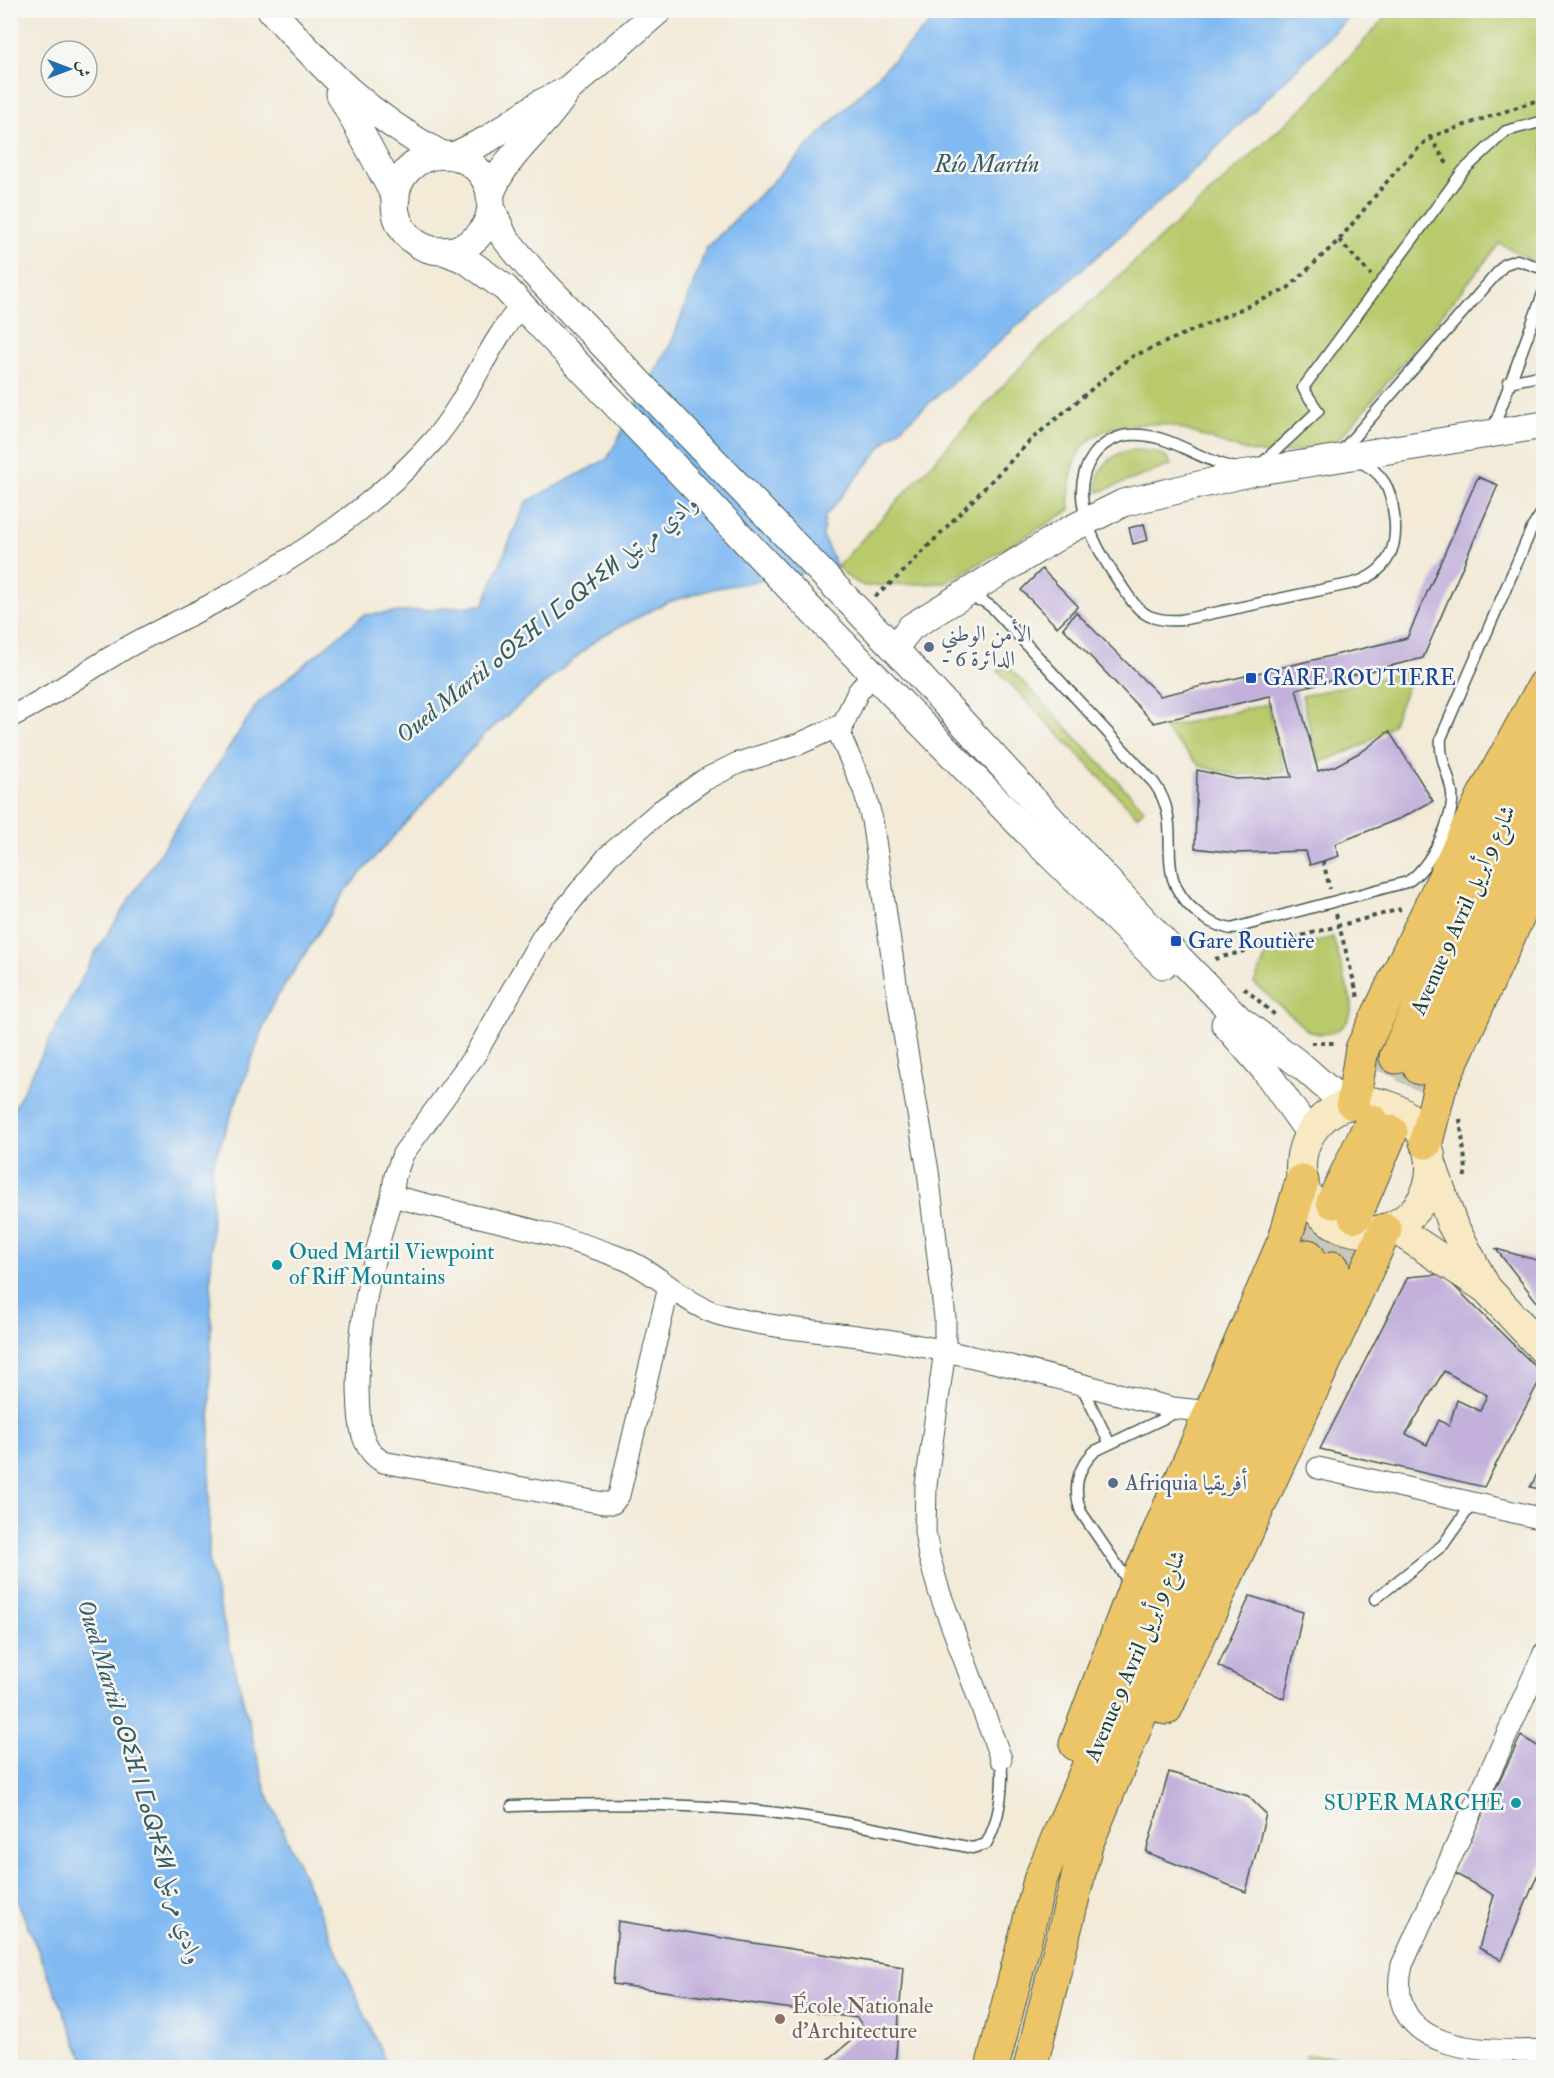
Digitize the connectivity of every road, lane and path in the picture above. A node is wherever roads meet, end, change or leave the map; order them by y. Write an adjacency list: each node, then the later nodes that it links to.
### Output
1 (271, 10): 3 (street)
2 (659, 10): 4 (street)
3 (325, 70): 8 (street); 10 (street)
4 (566, 91): 8 (street); 11 (street)
5 (1544, 98): 7 (path)
6 (1544, 121): 9 (lane)
7 (1430, 137): 9 (path); 12 (path)
8 (448, 155): 10 (street); 11 (street)
9 (1457, 180): 15 (lane)
10 (396, 198): 13 (street)
11 (491, 202): 13 (street); 27 (street)
12 (1339, 240): 15 (path); 27 (path)
13 (444, 251): 17 (street)
14 (1544, 269): 22 (lane)
15 (1379, 284): 23 (lane)
16 (1544, 291): 19 (lane)
17 (522, 305): 29 (street); 31 (street)
18 (1544, 375): 19 (lane)
19 (1509, 382): 21 (lane)
20 (1544, 426): 21 (street)
21 (1491, 434): 22 (street)
22 (1336, 458): 23 (street); 25 (lane)
23 (1253, 472): 25 (street); 25 (lane)
24 (1544, 508): 26 (lane)
25 (1086, 521): 26 (street)
26 (957, 600): 28 (street)
27 (858, 611): 28 (street)
28 (894, 648): 44 (street)
29 (874, 672): 32 (street); 46 (street)
30 (1544, 686): 44 (highway)
31 (10, 717)
32 (843, 724): 50 (street); 55 (street)
33 (1544, 728): 34 (highway, Avenue 9 Avril شارع 9 أبريل)
34 (1544, 787)
35 (1544, 859): 47 (highway)
36 (1403, 918): 37 (path)
37 (1340, 926): 38 (path); 40 (path)
38 (1223, 967)
39 (1239, 983): 41 (path)
40 (1360, 1003)
41 (1282, 1020)
42 (1340, 1041): 43 (path)
43 (1308, 1042)
44 (1365, 1115): 46 (main road); 47 (main road); 51 (highway)
45 (1460, 1116): 49 (path)
46 (1310, 1134): 48 (main road)
47 (1428, 1151): 52 (main road); 54 (main road)
48 (1302, 1181): 52 (main road); 58 (highway)
49 (1463, 1185)
50 (392, 1196): 53 (street); 53 (street)
51 (1344, 1209)
52 (1389, 1229): 54 (main road); 69 (highway)
53 (669, 1287): 55 (street)
54 (1486, 1288): 56 (main road)
55 (945, 1350): 57 (street); 66 (street)
56 (1544, 1350)
57 (1081, 1385): 58 (street); 59 (lane)
58 (1197, 1411): 59 (lane); 63 (highway)
59 (1109, 1442): 63 (lane)
60 (1318, 1468): 61 (street)
61 (1472, 1504): 62 (street); 64 (lane)
62 (1544, 1519)
63 (1134, 1590): 68 (highway)
64 (1375, 1599)
65 (1544, 1653): 70 (street)
66 (1001, 1759): 67 (lane)
67 (512, 1806)
68 (1040, 1880): 69 (highway, Avenue 9 Avril شارع 9 أبريل); 71 (highway, Avenue 9 Avril شارع 9 أبريل)
69 (1067, 1922): 72 (highway, Avenue 9 Avril شارع 9 أبريل)
70 (1544, 2050)
71 (992, 2067)
72 (1030, 2067)

